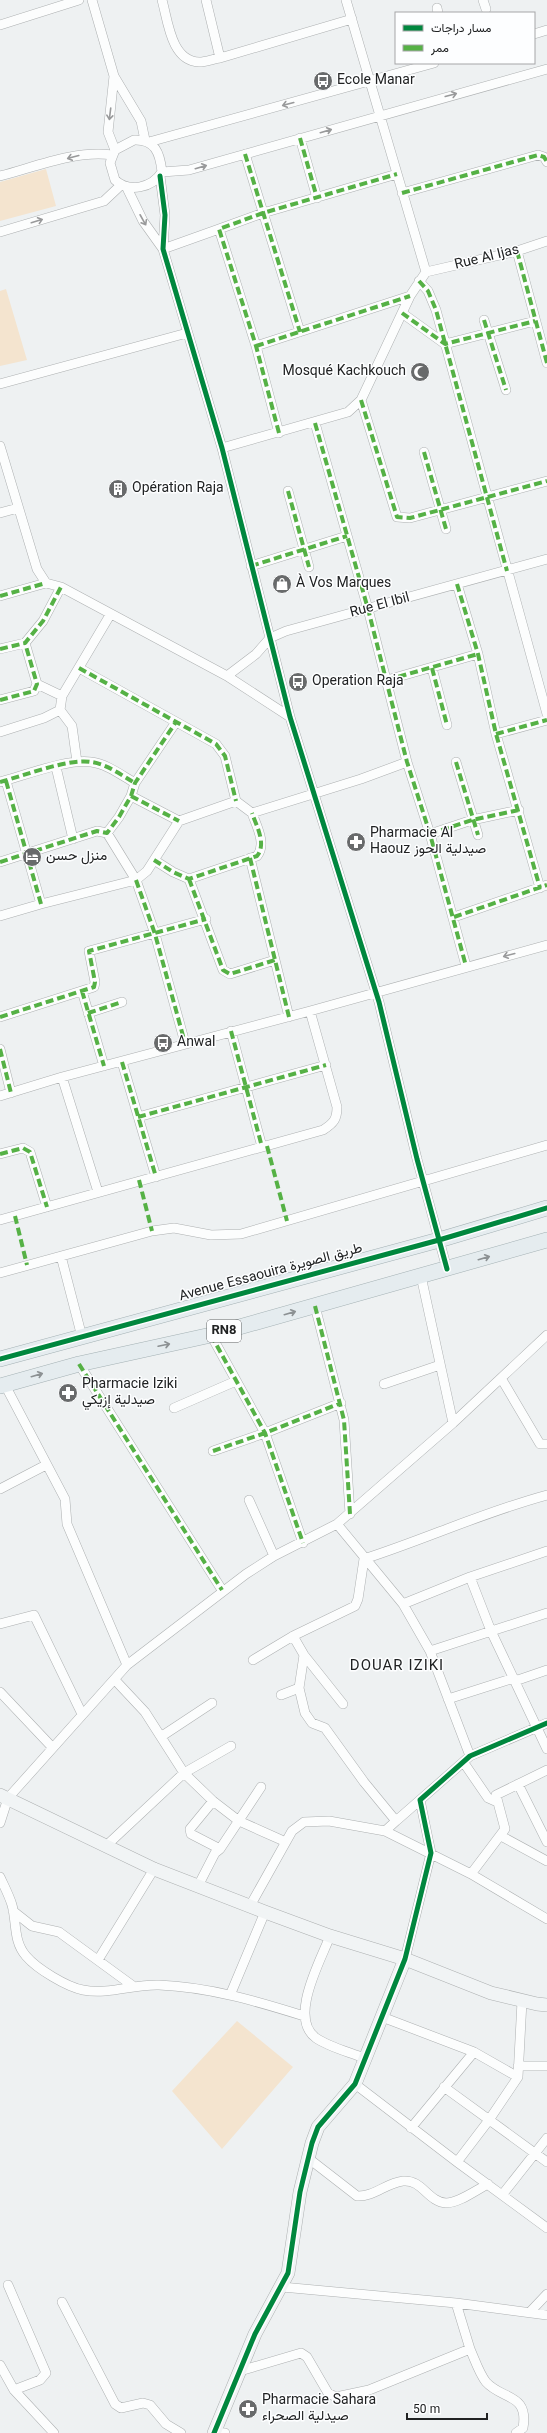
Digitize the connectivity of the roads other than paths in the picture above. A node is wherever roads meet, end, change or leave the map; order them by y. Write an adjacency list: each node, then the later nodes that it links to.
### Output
1 (79, 0): 9 (street)
2 (92, 0): 15 (street)
3 (162, 0): 12 (street)
4 (206, 0): 12 (street)
5 (348, 0): 8 (street)
6 (483, 0): 7 (street)
7 (486, 9)
8 (352, 19): 12 (street); 16 (street)
9 (0, 25)
10 (547, 30): 11 (street)
11 (535, 34)
12 (220, 58)
13 (431, 64): 16 (street)
14 (547, 69): 17 (street, one-way to 14)
15 (114, 76): 19 (street); 20 (street, one-way to 20)
16 (370, 82): 17 (street); 19 (street, one-way to 19)
17 (378, 115): 18 (street, one-way to 17); 24 (street)
18 (300, 138): 21 (street); 28 (street)
19 (147, 141): 20 (street); 23 (street)
20 (114, 152): 25 (street, one-way to 25); 26 (street)
21 (245, 154): 23 (street, one-way to 21); 29 (street)
22 (547, 162): 27 (street)
23 (161, 174): 26 (street); 33 (street)
24 (397, 174): 27 (street); 28 (street)
25 (0, 176)
26 (124, 186): 31 (street, one-way to 26); 33 (street, one-way to 33)
27 (402, 193): 35 (street)
28 (318, 198): 29 (street)
29 (263, 213): 30 (street); 41 (street)
30 (218, 229): 33 (street); 45 (street)
31 (0, 232)
32 (547, 241): 34 (street, Rue Al Ijas)
33 (163, 249): 42 (street)
34 (517, 251): 35 (street, Rue Al Ijas); 40 (street)
35 (426, 272): 36 (street)
36 (419, 281): 37 (street); 44 (street)
37 (410, 296): 38 (street); 41 (street)
38 (402, 313): 44 (street); 49 (street)
39 (484, 320): 43 (street)
40 (535, 321): 43 (street); 46 (street)
41 (300, 332): 45 (street)
42 (187, 333): 47 (street); 53 (street)
43 (490, 333): 44 (street); 48 (street)
44 (446, 344): 57 (street)
45 (256, 346): 51 (street)
46 (547, 363)
47 (0, 384)
48 (506, 390)
49 (361, 400): 50 (street); 59 (street)
50 (315, 423): 51 (street); 62 (street)
51 (279, 433): 53 (street)
52 (0, 446): 58 (street)
53 (222, 448): 65 (street)
54 (424, 452): 59 (street)
55 (547, 481): 57 (street)
56 (288, 491): 63 (street)
57 (486, 497): 59 (street); 67 (street)
58 (18, 508): 60 (street); 68 (street)
59 (440, 510): 61 (street)
60 (0, 513)
61 (446, 529)
62 (347, 536): 63 (street); 72 (street)
63 (305, 550): 65 (street); 66 (street)
64 (547, 559): 67 (street, Rue El Ibil)
65 (251, 566): 74 (street)
66 (309, 567)
67 (507, 571): 69 (street, Rue El Ibil); 85 (street)
68 (46, 583): 70 (street); 71 (street)
69 (457, 584): 72 (street, Rue El Ibil); 77 (street)
70 (61, 587): 73 (street); 75 (street)
71 (0, 596)
72 (368, 609): 74 (street, Rue El Ibil); 81 (street)
73 (110, 615): 78 (street); 80 (street)
74 (270, 638): 80 (street, Rue El Ibil); 88 (street)
75 (26, 642): 76 (street); 82 (street)
76 (0, 649)
77 (478, 654): 79 (street); 93 (street)
78 (79, 668): 83 (street); 90 (street)
79 (432, 668): 81 (street); 91 (street)
80 (227, 676): 88 (street)
81 (387, 680): 95 (street)
82 (37, 684): 83 (street); 84 (street)
83 (62, 696): 86 (street)
84 (0, 700)
85 (545, 703): 87 (street)
86 (60, 710): 92 (street); 94 (street)
87 (547, 714)
88 (290, 716): 100 (street)
89 (547, 720): 93 (street)
90 (176, 722): 99 (street); 102 (street)
91 (447, 725)
92 (0, 732)
93 (496, 734): 103 (street)
94 (77, 762): 97 (street); 99 (street)
95 (407, 762): 100 (street); 108 (street)
96 (456, 762): 105 (street)
97 (56, 767): 98 (street); 110 (street)
98 (3, 781): 111 (street)
99 (135, 783): 101 (street)
100 (314, 794): 104 (street); 127 (street)
101 (131, 796): 106 (street); 107 (street)
102 (236, 800): 104 (street); 106 (street)
103 (518, 810): 105 (street); 117 (street)
104 (252, 813): 112 (street)
105 (472, 820): 108 (street); 109 (street)
106 (179, 821): 113 (street)
107 (107, 832): 110 (street); 116 (street)
108 (430, 834): 120 (street)
109 (478, 835)
110 (73, 839): 111 (street)
111 (26, 854): 114 (street); 118 (street)
112 (250, 858): 115 (street); 124 (street)
113 (154, 860): 115 (street); 116 (street)
114 (0, 862)
115 (189, 879): 121 (street)
116 (136, 880): 118 (street); 122 (street)
117 (543, 887): 120 (street)
118 (41, 904): 119 (street)
119 (0, 916)
120 (454, 917): 125 (street)
121 (206, 919): 122 (street); 124 (street)
122 (155, 934): 126 (street); 134 (street)
123 (547, 945): 125 (street, one-way to 125)
124 (275, 960): 131 (street)
125 (466, 966): 127 (street)
126 (82, 991): 130 (street); 132 (street)
127 (375, 992): 129 (street); 148 (street)
128 (122, 1002): 130 (street)
129 (310, 1011): 131 (street); 137 (street)
130 (88, 1013): 138 (street)
131 (289, 1016): 133 (street)
132 (0, 1017)
133 (231, 1031): 134 (street); 140 (street)
134 (185, 1043): 136 (street)
135 (0, 1049): 141 (street)
136 (122, 1062): 138 (street); 143 (street)
137 (326, 1064): 140 (street); 145 (street)
138 (104, 1066): 139 (street)
139 (62, 1077): 141 (street); 149 (street)
140 (246, 1086): 143 (street); 145 (street)
141 (11, 1093): 142 (street)
142 (0, 1096)
143 (138, 1117): 147 (street)
144 (547, 1145): 148 (street)
145 (262, 1147): 147 (street)
146 (0, 1154): 150 (street)
147 (156, 1176): 149 (street)
148 (423, 1181): 153 (street); 155 (street)
149 (98, 1192): 150 (street)
150 (47, 1206): 152 (street)
151 (547, 1208): 153 (main road, Avenue Essaouira طريق الصويرة / RN8)
152 (0, 1220)
153 (439, 1240): 156 (street); 162 (main road, Avenue Essaouira طريق الصويرة / RN8)
154 (547, 1240): 156 (main road, RN8, one-way to 154)
155 (61, 1256): 157 (street); 162 (street)
156 (447, 1269): 158 (main road, RN8)
157 (0, 1273)
158 (421, 1276): 159 (main road, RN8); 165 (street)
159 (315, 1306): 160 (main road, RN8, one-way to 159); 170 (street)
160 (211, 1335): 164 (main road, RN8, one-way to 160); 167 (street)
161 (547, 1335): 166 (street)
162 (82, 1337): 163 (main road, Avenue Essaouira طريق الصويرة / RN8)
163 (0, 1359)
164 (79, 1364): 169 (main road, RN8, one-way to 164); 187 (street)
165 (440, 1366): 168 (street); 172 (street)
166 (501, 1378): 172 (street); 174 (street)
167 (236, 1381): 171 (street); 173 (street)
168 (384, 1384)
169 (2, 1386): 176 (street)
170 (341, 1402): 173 (street); 180 (street)
171 (174, 1408)
172 (453, 1423): 180 (street)
173 (265, 1433): 175 (street); 182 (street)
174 (547, 1444)
175 (213, 1450)
176 (46, 1465): 177 (street); 196 (street)
177 (0, 1489)
178 (547, 1495): 185 (street)
179 (249, 1500): 184 (street)
180 (350, 1514): 181 (street)
181 (337, 1524): 182 (street); 185 (street)
182 (303, 1543): 184 (street)
183 (547, 1551): 186 (street)
184 (274, 1556): 187 (street)
185 (364, 1559): 188 (street); 192 (street)
186 (470, 1577): 188 (street); 191 (street)
187 (222, 1590): 196 (street)
188 (403, 1604): 193 (street)
189 (547, 1613): 191 (street)
190 (0, 1624): 206 (street)
191 (491, 1631): 193 (street); 198 (street)
192 (293, 1636): 194 (street); 195 (street)
193 (430, 1651): 203 (street)
194 (304, 1655): 200 (street); 205 (street)
195 (253, 1660)
196 (127, 1665): 199 (street)
197 (547, 1670): 198 (street)
198 (514, 1679): 203 (street); 208 (street)
199 (115, 1680): 206 (street); 209 (street)
200 (299, 1688): 201 (street); 224 (street)
201 (281, 1695)
202 (1, 1697): 211 (street)
203 (448, 1699): 213 (street)
204 (212, 1704): 209 (street)
205 (343, 1704)
206 (82, 1714): 211 (street)
207 (547, 1723): 208 (street)
208 (537, 1727): 212 (street); 213 (street)
209 (162, 1736): 216 (street)
210 (231, 1746): 216 (street)
211 (52, 1747): 219 (street)
212 (547, 1748)
213 (470, 1756): 214 (street)
214 (464, 1763): 220 (street); 222 (street)
215 (547, 1770): 217 (street)
216 (184, 1773): 221 (street); 230 (street)
217 (518, 1784): 222 (street); 229 (street)
218 (261, 1787): 223 (street)
219 (4, 1796): 225 (street); 230 (street)
220 (420, 1800): 224 (street); 232 (street)
221 (213, 1801): 223 (street); 231 (street)
222 (497, 1802): 227 (street)
223 (239, 1820): 228 (street); 231 (street)
224 (396, 1821): 226 (street)
225 (0, 1823)
226 (385, 1831): 228 (street); 232 (street)
227 (501, 1836): 233 (street); 235 (street)
228 (286, 1842): 238 (street)
229 (547, 1842)
230 (107, 1845): 234 (street)
231 (220, 1849): 237 (street)
232 (431, 1853): 235 (street); 243 (street)
233 (547, 1861)
234 (154, 1869): 237 (street); 244 (street)
235 (471, 1874): 241 (street)
236 (0, 1877): 239 (street)
237 (198, 1886): 238 (street)
238 (250, 1906): 240 (street)
239 (13, 1911): 244 (street); 245 (street)
240 (265, 1912): 242 (street); 246 (street)
241 (547, 1918)
242 (330, 1936): 243 (street); 249 (street)
243 (405, 1959): 247 (street); 250 (street)
244 (98, 1960): 245 (street)
245 (133, 1986): 246 (street)
246 (230, 1993): 249 (street)
247 (522, 2001): 248 (street); 253 (street)
248 (547, 2004)
249 (304, 2016): 252 (street)
250 (382, 2017): 251 (street); 252 (street)
251 (474, 2052): 255 (street); 257 (street)
252 (364, 2058): 256 (street)
253 (518, 2066): 254 (street); 255 (street)
254 (547, 2066)
255 (518, 2077): 258 (street)
256 (355, 2084): 259 (street); 262 (street)
257 (444, 2087): 258 (street); 259 (street)
258 (489, 2120): 261 (street); 263 (street)
259 (411, 2128): 263 (street)
260 (547, 2138): 261 (street)
261 (535, 2153): 264 (street); 266 (street)
262 (308, 2158): 265 (street); 269 (street)
263 (457, 2162): 265 (street)
264 (547, 2162)
265 (488, 2184): 266 (street)
266 (502, 2195): 267 (street)
267 (547, 2228)
268 (8, 2285): 278 (street)
269 (282, 2286): 272 (street); 277 (street)
270 (547, 2294): 273 (street)
271 (62, 2302): 280 (street)
272 (456, 2303): 273 (street); 275 (street)
273 (530, 2312): 274 (street)
274 (547, 2315)
275 (470, 2349): 277 (street); 282 (street)
276 (0, 2365): 278 (street)
277 (240, 2371): 281 (street)
278 (14, 2390): 279 (street)
279 (54, 2433)
280 (181, 2433)
281 (218, 2433)
282 (516, 2433)

